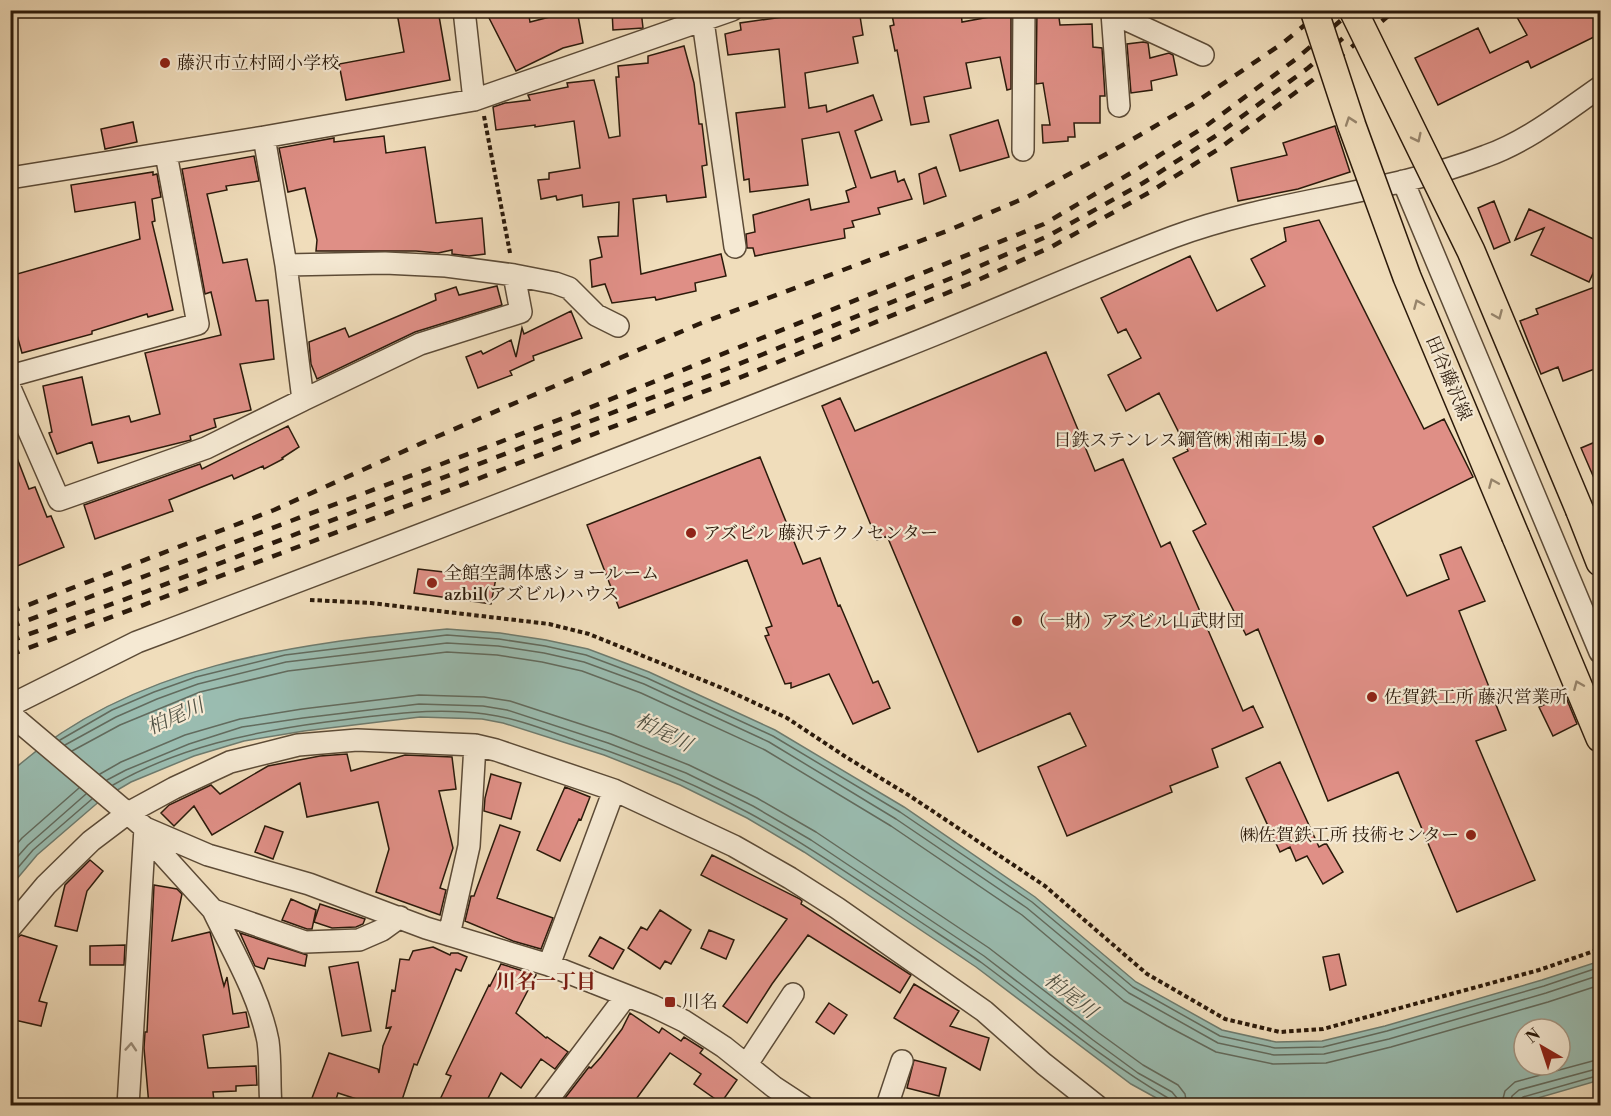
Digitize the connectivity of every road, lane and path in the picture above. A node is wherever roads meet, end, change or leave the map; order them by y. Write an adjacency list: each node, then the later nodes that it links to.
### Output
1 (464, 10): 10 (street)
2 (732, 10): 7 (street)
3 (1024, 10): 13 (street)
4 (1314, 10): 28 (main road, 田谷藤沢線, one-way to 4, bridge)
5 (1353, 10): 24 (main road, one-way to 24, bridge)
6 (1111, 12): 8 (street); 11 (street)
7 (705, 16): 10 (street); 17 (street)
8 (1203, 55)
9 (1600, 87): 16 (street)
10 (477, 99): 12 (street); 19 (path)
11 (1119, 106)
12 (264, 138): 14 (street); 18 (street)
13 (1023, 150)
14 (166, 154): 15 (street); 21 (street)
15 (10, 178)
16 (1403, 181): 26 (street); 27 (street)
17 (735, 247)
18 (286, 265): 19 (street); 23 (street)
19 (514, 275): 20 (street); 23 (street)
20 (618, 326)
21 (10, 376)
22 (10, 388): 23 (street)
23 (303, 400)
24 (1600, 562)
25 (303, 600): 37 (path)
26 (1600, 652)
27 (15, 718): 31 (street)
28 (1600, 738)
29 (475, 745): 30 (street); 31 (street); 36 (street)
30 (614, 790): 38 (street); 48 (street)
31 (127, 812): 32 (street); 35 (street)
32 (145, 832): 33 (street); 34 (street); 43 (street, one-way to 32)
33 (213, 910): 34 (street); 44 (street)
34 (400, 917): 36 (street)
35 (10, 928)
36 (449, 935): 38 (street)
37 (1600, 949)
38 (549, 965): 40 (street)
39 (793, 994): 42 (street)
40 (626, 996): 42 (street); 45 (street)
41 (902, 1061): 47 (street)
42 (747, 1064): 46 (street)
43 (128, 1106)
44 (271, 1106)
45 (543, 1106)
46 (803, 1106)
47 (887, 1106)
48 (1097, 1106)

